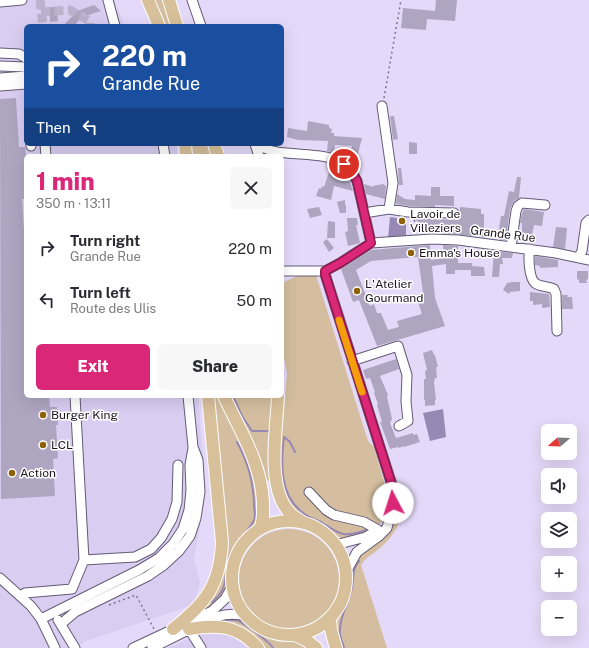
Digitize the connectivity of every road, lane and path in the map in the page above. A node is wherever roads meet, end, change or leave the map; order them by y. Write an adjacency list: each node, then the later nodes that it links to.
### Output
1 (22, 0): 7 (street)
2 (106, 0): 8 (street)
3 (148, 0): 9 (main road)
4 (169, 0): 10 (main road)
5 (192, 0): 11 (street)
6 (401, 0): 20 (path)
7 (4, 1)
8 (114, 24)
9 (158, 24)
10 (176, 24)
11 (200, 24)
12 (0, 53): 13 (street)
13 (24, 57)
14 (0, 66): 15 (street)
15 (24, 67)
16 (24, 76): 17 (street)
17 (0, 78)
18 (24, 84): 19 (street)
19 (0, 86)
20 (382, 106): 23 (street)
21 (259, 146): 25 (street)
22 (546, 206): 30 (street)
23 (389, 209): 24 (street); 25 (street)
24 (408, 212): 26 (street); 28 (path)
25 (364, 213): 29 (street)
26 (454, 213)
27 (589, 220): 32 (street)
28 (432, 239): 29 (street, Grande Rue); 30 (street, Grande Rue)
29 (371, 243): 35 (street, Grande Rue)
30 (511, 247): 31 (street, Grande Rue)
31 (530, 249): 32 (street, Grande Rue); 36 (street)
32 (579, 257): 33 (street, Grande Rue)
33 (589, 260)
34 (284, 271): 35 (street)
35 (325, 271): 37 (street)
36 (557, 331)
37 (352, 361): 43 (street); 47 (street)
38 (75, 398): 52 (street)
39 (188, 398): 44 (street)
40 (208, 398): 63 (main road)
41 (225, 398): 49 (main road)
42 (278, 398): 48 (main road)
43 (399, 426)
44 (193, 447): 58 (street); 62 (street)
45 (178, 465): 52 (street)
46 (309, 492): 50 (street)
47 (388, 521): 50 (street); 53 (street)
48 (304, 523): 49 (main road); 51 (main road)
49 (260, 529): 55 (main road)
50 (378, 530): 51 (street)
51 (335, 545): 53 (main road)
52 (84, 560): 56 (street)
53 (346, 572): 61 (main road)
54 (0, 578): 56 (street)
55 (233, 585): 59 (main road); 63 (street)
56 (20, 596): 60 (street)
57 (105, 606): 64 (path)
58 (53, 612): 60 (street); 62 (street)
59 (247, 617): 65 (street); 66 (main road)
60 (41, 619): 67 (street)
61 (330, 619): 66 (main road); 74 (main road)
62 (61, 624): 68 (street)
63 (173, 628): 69 (street)
64 (154, 629)
65 (189, 629): 70 (street); 71 (street); 72 (main road)
66 (295, 635): 73 (main road)
67 (55, 648)
68 (76, 648)
69 (133, 648)
70 (152, 648)
71 (201, 648)
72 (258, 648)
73 (316, 648)
74 (336, 648)

